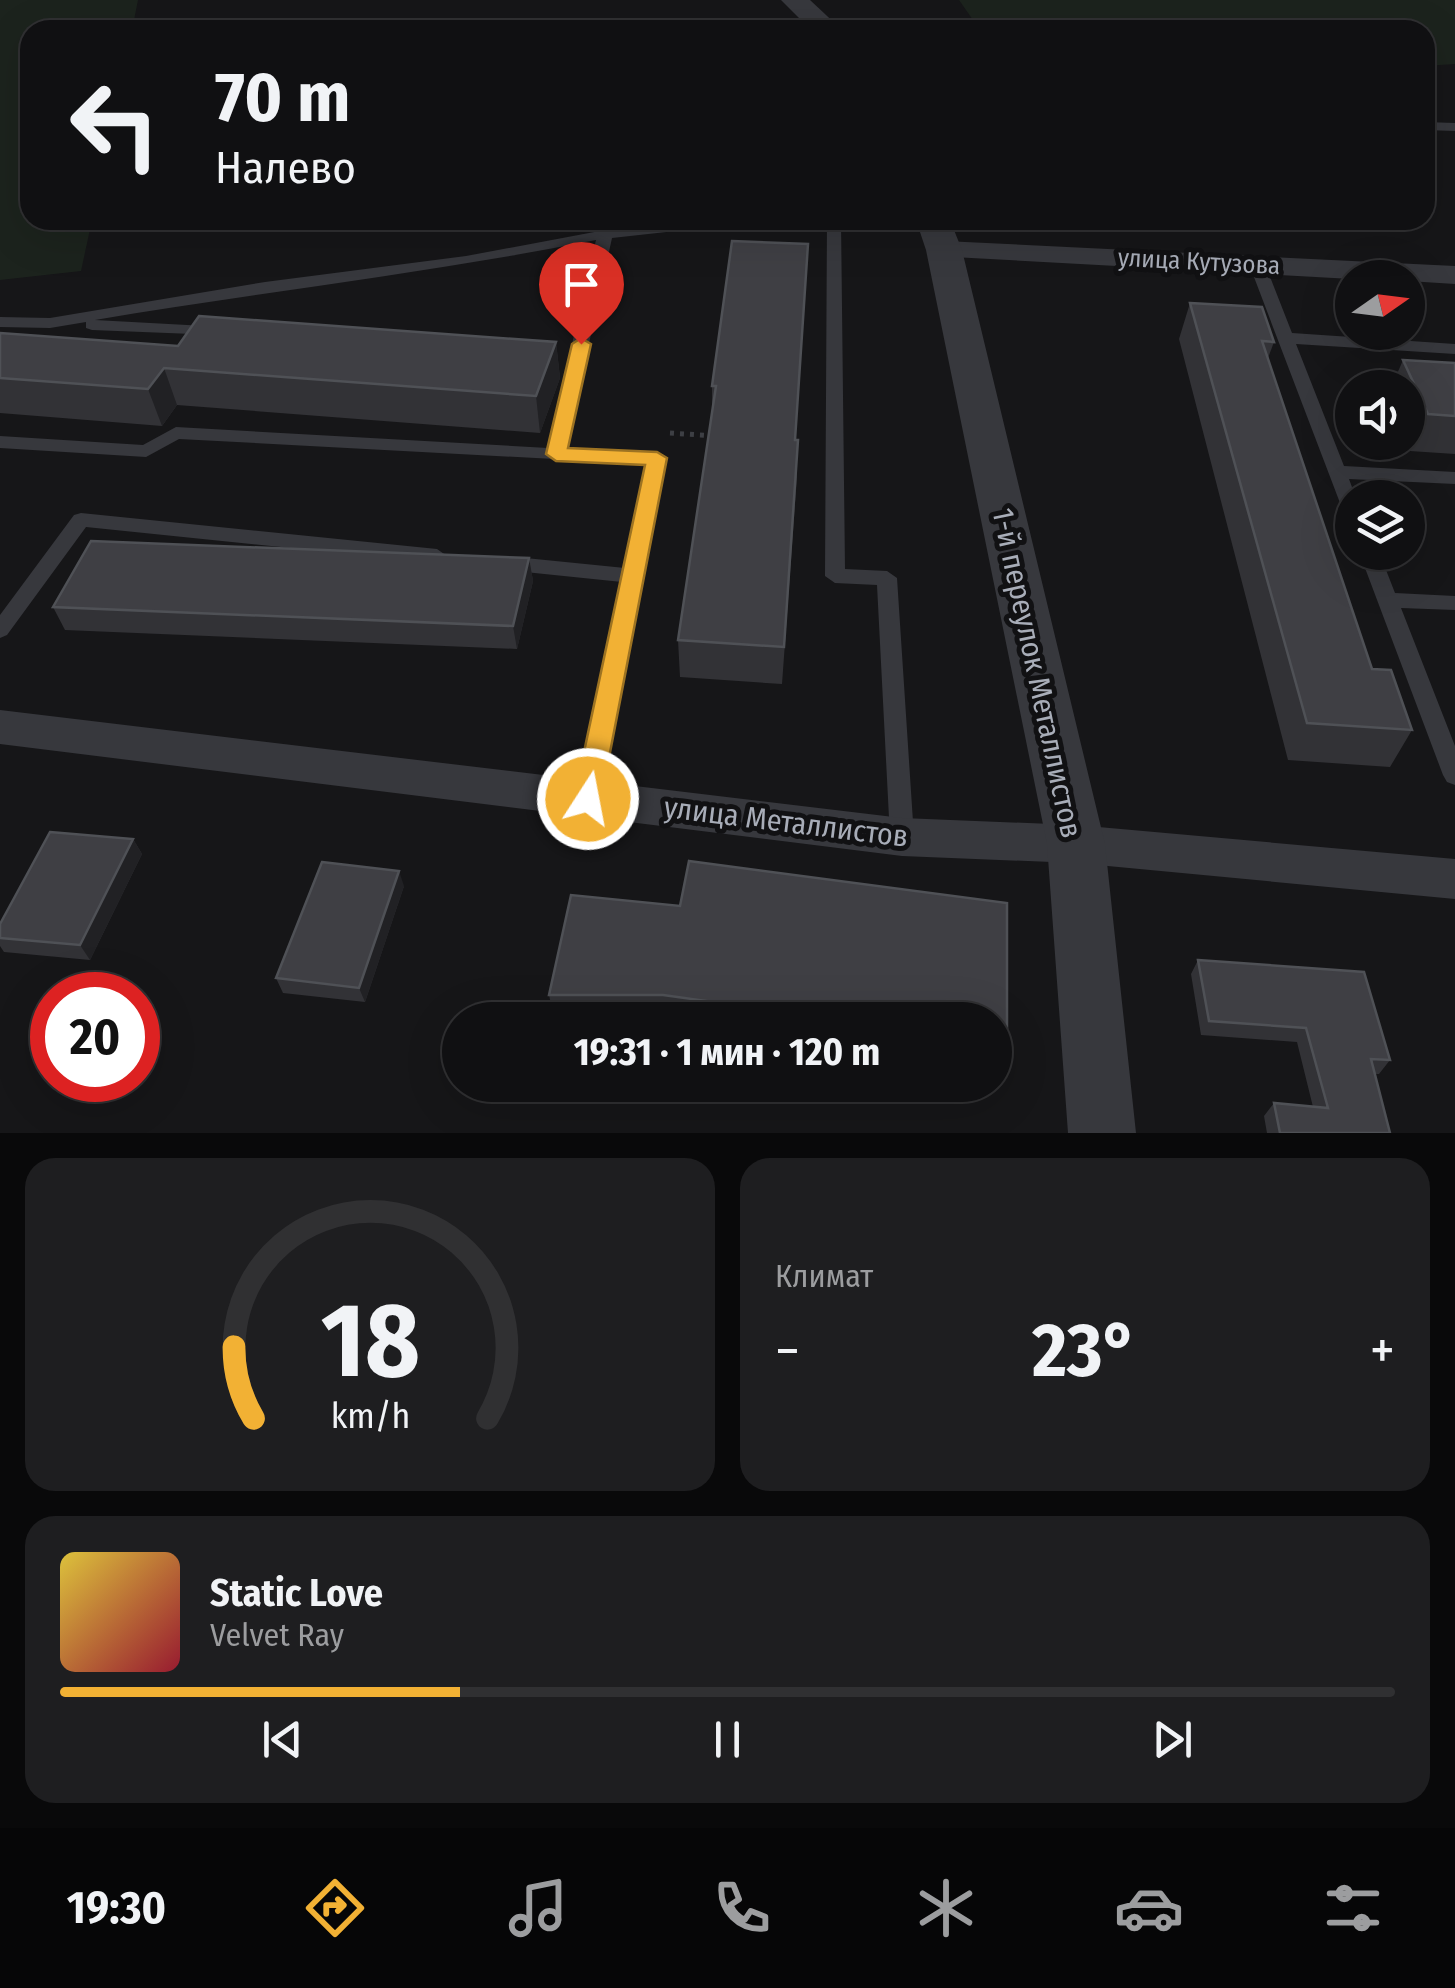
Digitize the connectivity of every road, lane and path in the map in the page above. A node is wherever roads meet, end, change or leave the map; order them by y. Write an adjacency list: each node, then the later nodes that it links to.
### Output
1 (794, 0): 2 (street)
2 (817, 20)
3 (644, 230): 5 (lane)
4 (834, 230): 29 (lane)
5 (605, 234): 10 (lane); 17 (lane)
6 (938, 235): 7 (street, улица Кутузова); 30 (street, 1-й переулок Металлистов)
7 (1257, 264): 8 (street, улица Кутузова); 12 (lane)
8 (1455, 275)
9 (0, 322): 10 (lane)
10 (50, 323): 11 (lane)
11 (246, 331)
12 (1285, 338): 13 (lane); 18 (lane)
13 (1455, 348)
14 (661, 432): 15 (path)
15 (719, 436)
16 (0, 442): 17 (lane)
17 (556, 454): 22 (lane)
18 (1337, 472): 19 (lane); 20 (lane)
19 (1455, 478)
20 (1340, 480)
21 (1375, 570): 23 (lane)
22 (632, 576): 25 (lane); 28 (lane)
23 (1387, 600): 24 (lane); 27 (lane)
24 (1455, 603)
25 (0, 630)
26 (0, 728): 28 (street, улица Металлистов)
27 (1455, 775)
28 (588, 799): 29 (street, улица Металлистов)
29 (902, 837): 30 (street, улица Металлистов)
30 (1076, 844): 31 (street, улица Металлистов); 32 (street, 1-й переулок Металлистов)
31 (1455, 879)
32 (1102, 1133)

